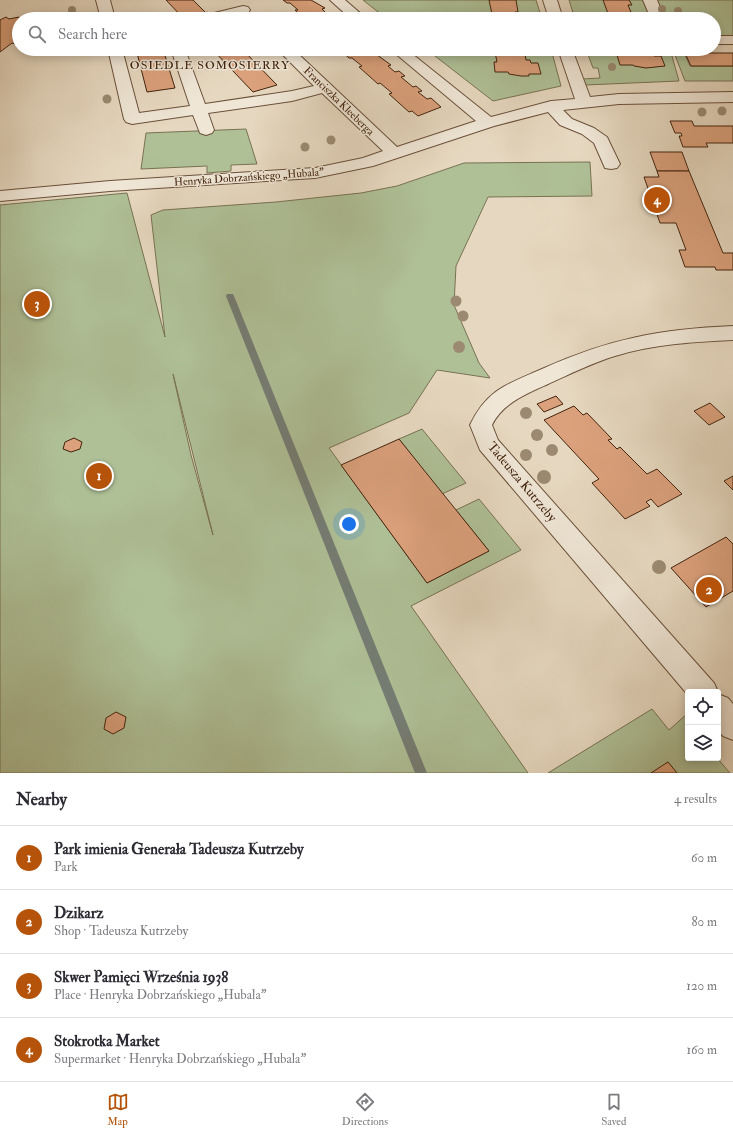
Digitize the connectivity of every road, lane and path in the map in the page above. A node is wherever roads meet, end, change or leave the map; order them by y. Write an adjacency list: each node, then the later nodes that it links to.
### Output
1 (103, 0): 5 (street)
2 (337, 0): 6 (street)
3 (550, 0): 7 (street)
4 (650, 0): 8 (street)
5 (106, 12)
6 (352, 12)
7 (554, 12)
8 (655, 12)
9 (721, 40): 10 (street)
10 (733, 40)
11 (117, 56): 20 (street)
12 (180, 56): 20 (street)
13 (292, 56): 16 (street, Franciszka Kleeberga)
14 (406, 56): 21 (street)
15 (567, 56): 18 (street)
16 (326, 88): 20 (street); 23 (street, Franciszka Kleeberga)
17 (733, 97): 18 (street, Henryka Dobrzańskiego „Hubala”)
18 (585, 102): 19 (street, Henryka Dobrzańskiego „Hubala”)
19 (551, 106): 21 (street, Henryka Dobrzańskiego „Hubala”); 24 (street)
20 (199, 109): 22 (street)
21 (488, 123): 23 (street, Henryka Dobrzańskiego „Hubala”)
22 (206, 130)
23 (394, 153): 25 (street, Henryka Dobrzańskiego „Hubala”)
24 (611, 164)
25 (0, 196)
26 (733, 333): 27 (street, Tadeusza Kutrzeby)
27 (701, 689)
28 (721, 712): 29 (street)
29 (733, 726)

